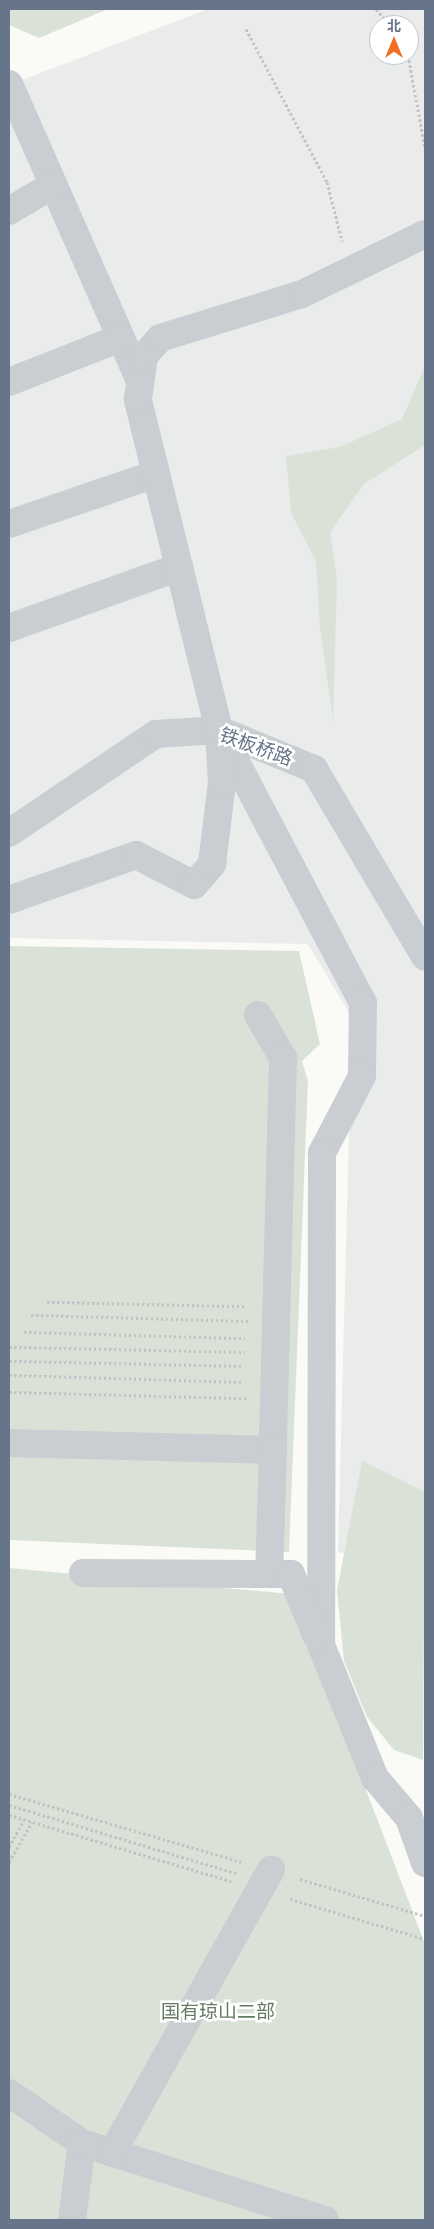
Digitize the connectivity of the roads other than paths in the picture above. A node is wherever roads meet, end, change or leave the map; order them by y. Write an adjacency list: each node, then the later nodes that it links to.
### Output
1 (9, 84): 2 (street)
2 (53, 185): 3 (street); 5 (street)
3 (9, 211)
4 (425, 234): 6 (street)
5 (120, 338): 6 (street); 7 (street)
6 (139, 379): 8 (street)
7 (9, 382)
8 (156, 474): 9 (street); 10 (street)
9 (9, 524)
10 (179, 567): 11 (street); 12 (street)
11 (9, 628)
12 (219, 730): 13 (street, 铁板桥路); 14 (street); 15 (street, 铁板桥路); 21 (street)
13 (9, 833)
14 (9, 900)
15 (425, 957)
16 (258, 1015): 18 (street)
17 (9, 1443): 18 (street)
18 (273, 1450): 20 (street)
19 (84, 1573): 20 (street)
20 (269, 1574): 21 (street)
21 (321, 1645): 22 (street)
22 (417, 1810): 23 (street)
23 (425, 1863)
24 (265, 1881): 27 (street)
25 (9, 2093): 26 (street)
26 (82, 2143): 27 (street); 28 (street)
27 (112, 2153): 29 (street)
28 (72, 2220)
29 (325, 2220)

